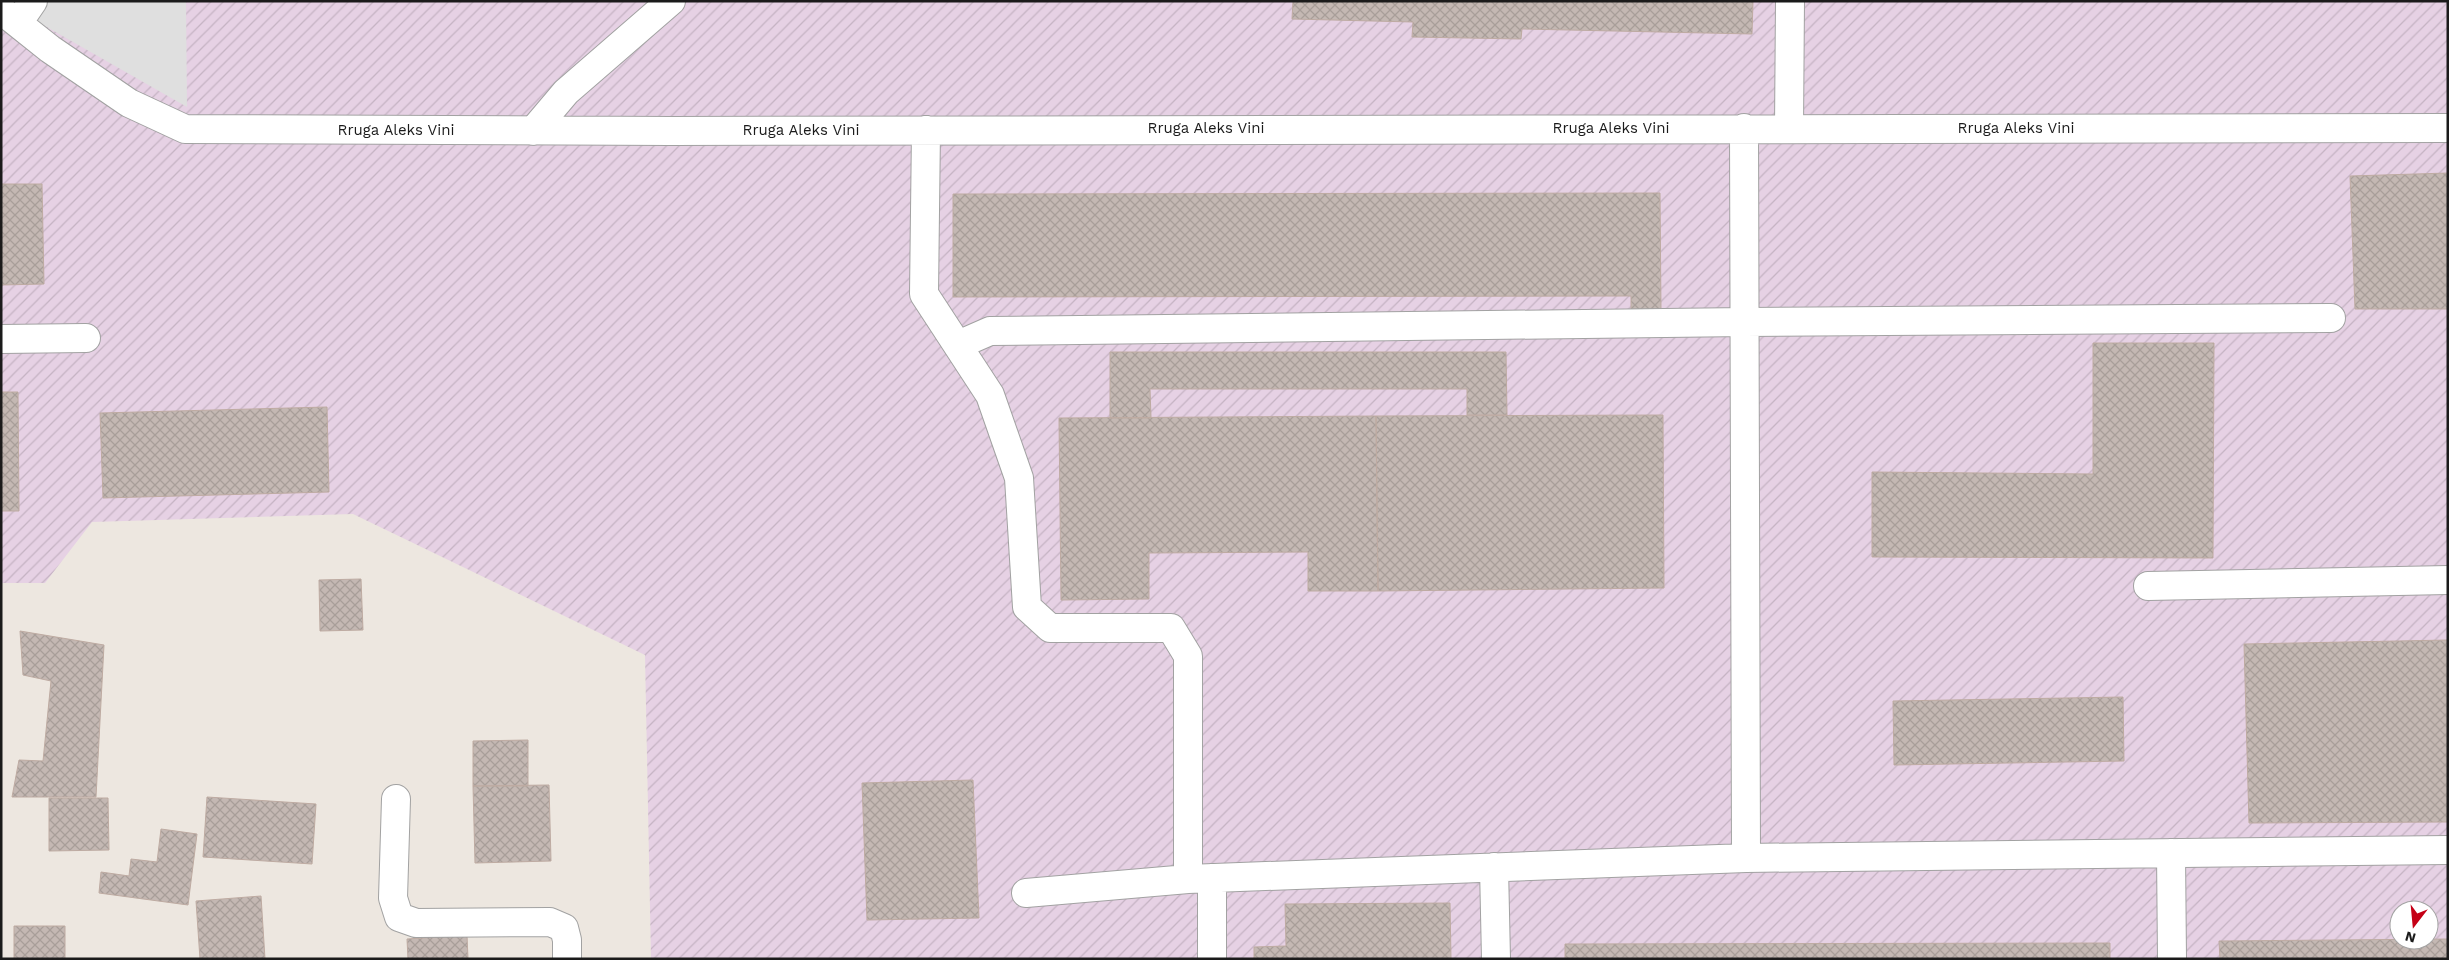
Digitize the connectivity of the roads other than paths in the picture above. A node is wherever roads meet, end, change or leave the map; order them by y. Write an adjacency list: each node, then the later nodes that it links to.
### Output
1 (33, 1): 4 (street)
2 (671, 1): 8 (street)
3 (1790, 1): 6 (street)
4 (9, 17): 8 (street, Rruga Aleks Vini)
5 (1744, 128): 6 (street, Rruga Aleks Vini); 9 (street, Rruga Aleks Vini); 11 (street)
6 (1789, 128): 7 (street, Rruga Aleks Vini)
7 (2448, 128)
8 (533, 130): 9 (street, Rruga Aleks Vini)
9 (926, 130): 14 (street)
10 (2331, 318): 11 (street)
11 (1745, 322): 14 (street); 20 (street)
12 (86, 338): 13 (street)
13 (1, 339)
14 (958, 345): 22 (street)
15 (2448, 580): 16 (street)
16 (2148, 586)
17 (396, 799): 24 (street)
18 (2448, 850): 19 (street)
19 (2170, 853): 20 (street); 27 (street)
20 (1746, 858): 21 (street)
21 (1494, 867): 22 (street); 26 (street)
22 (1200, 879): 23 (street); 25 (street)
23 (1026, 893)
24 (567, 959)
25 (1212, 959)
26 (1496, 959)
27 (2172, 959)

